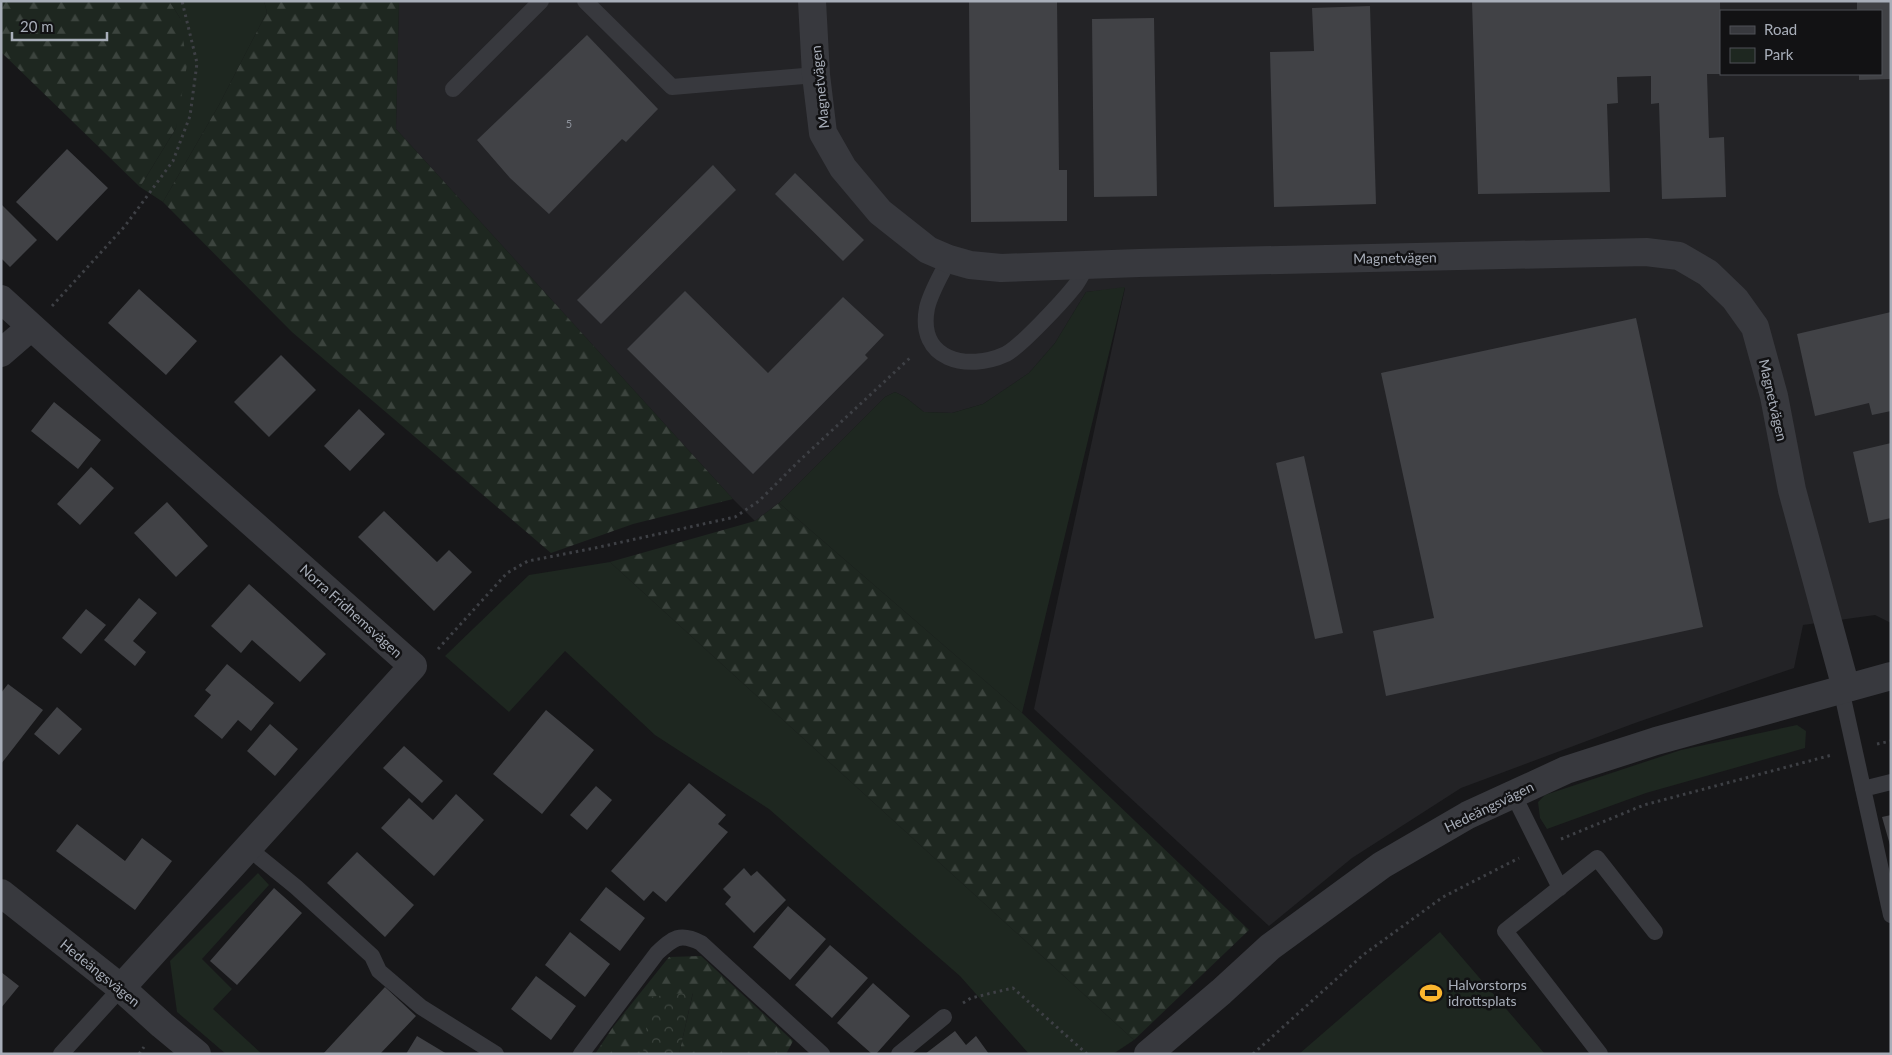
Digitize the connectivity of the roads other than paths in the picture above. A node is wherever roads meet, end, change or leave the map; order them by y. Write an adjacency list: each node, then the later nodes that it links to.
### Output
1 (541, 1): 5 (lane)
2 (585, 1): 4 (lane)
3 (812, 1): 4 (street, Magnetvägen)
4 (816, 75): 6 (street, Magnetvägen)
5 (453, 89)
6 (949, 259): 7 (street, Magnetvägen); 7 (lane)
7 (1088, 264): 12 (street, Magnetvägen)
8 (1, 299): 9 (street, Norra Fridhemsvägen)
9 (31, 327): 10 (street); 16 (street, Norra Fridhemsvägen)
10 (1, 353)
11 (1891, 676): 12 (street, Hedeängsvägen)
12 (1843, 688): 14 (lane); 15 (street, Hedeängsvägen)
13 (1891, 782): 14 (lane)
14 (1863, 789): 19 (lane)
15 (1513, 794): 17 (lane); 29 (street, Hedeängsvägen)
16 (248, 848): 21 (street, Norra Fridhemsvägen); 25 (lane)
17 (1560, 888): 20 (lane); 30 (lane)
18 (1, 893): 21 (street, Hedeängsvägen)
19 (1891, 915)
20 (1655, 932)
21 (121, 988): 23 (lane); 24 (street, Hedeängsvägen)
22 (944, 1017): 28 (lane)
23 (61, 1054)
24 (197, 1054)
25 (496, 1054)
26 (580, 1054): 27 (lane)
27 (822, 1054)
28 (899, 1054)
29 (1148, 1054)
30 (1600, 1054)

